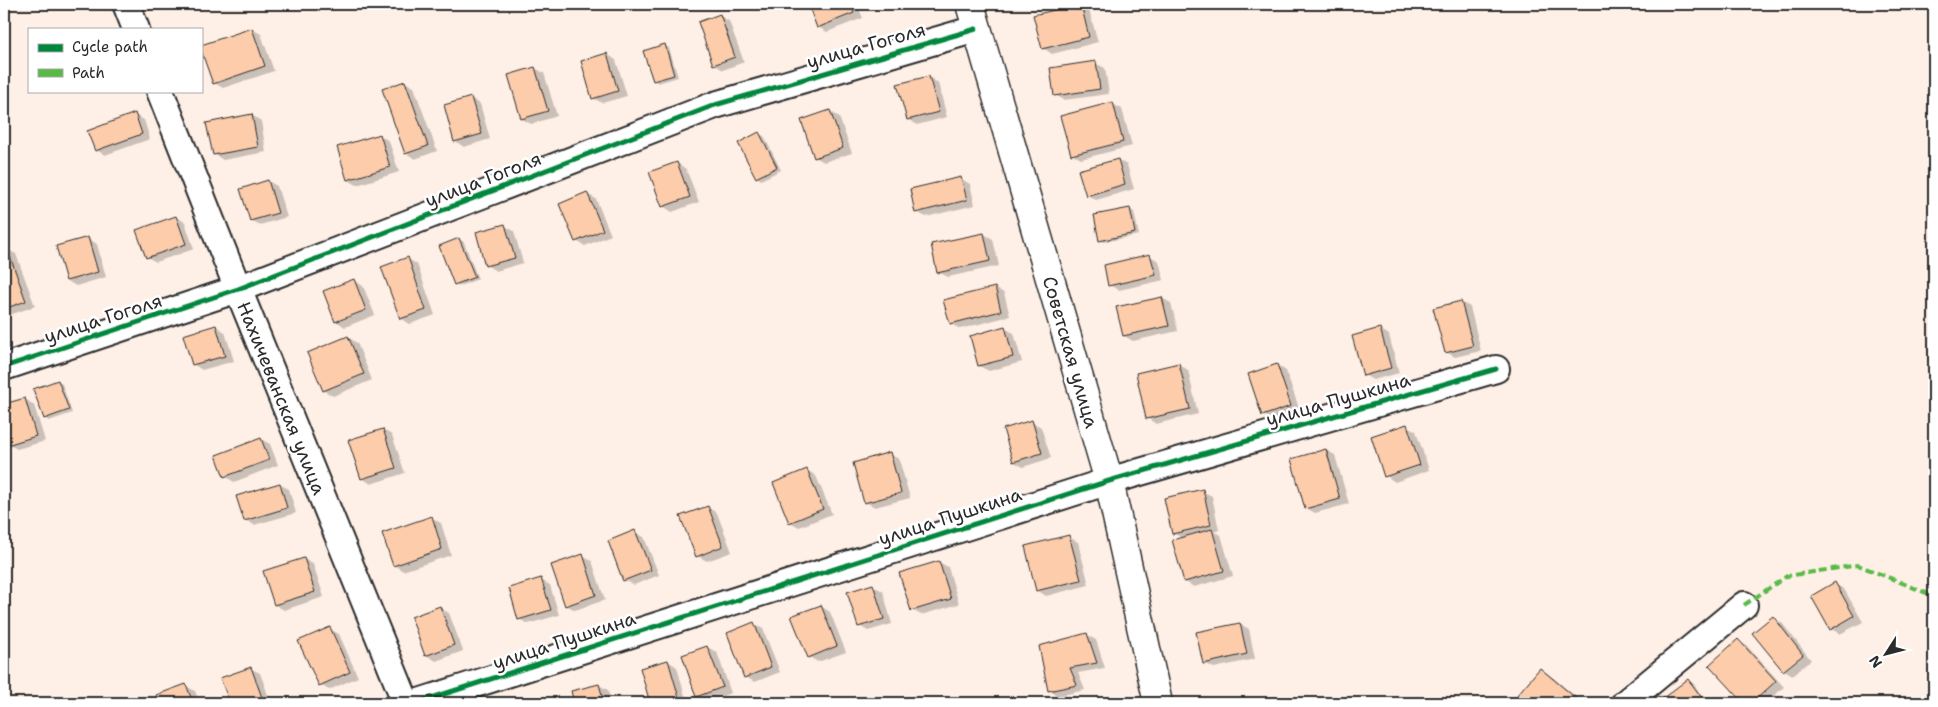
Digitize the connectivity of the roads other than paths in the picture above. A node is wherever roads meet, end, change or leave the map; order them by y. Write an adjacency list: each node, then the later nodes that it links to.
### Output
1 (126, 4): 3 (street)
2 (973, 16): 5 (street, улица Гоголя); 8 (street, Советская улица)
3 (136, 28)
4 (160, 92): 5 (street, Нахичеванская улица)
5 (238, 289): 6 (street, улица Гоголя); 10 (street, Нахичеванская улица)
6 (4, 367)
7 (1496, 369): 8 (street, улица Пушкина)
8 (1108, 481): 11 (street, улица Пушкина); 12 (street, Советская улица)
9 (1744, 605): 13 (street)
10 (406, 703)
11 (416, 703)
12 (1158, 703)
13 (1625, 703)

